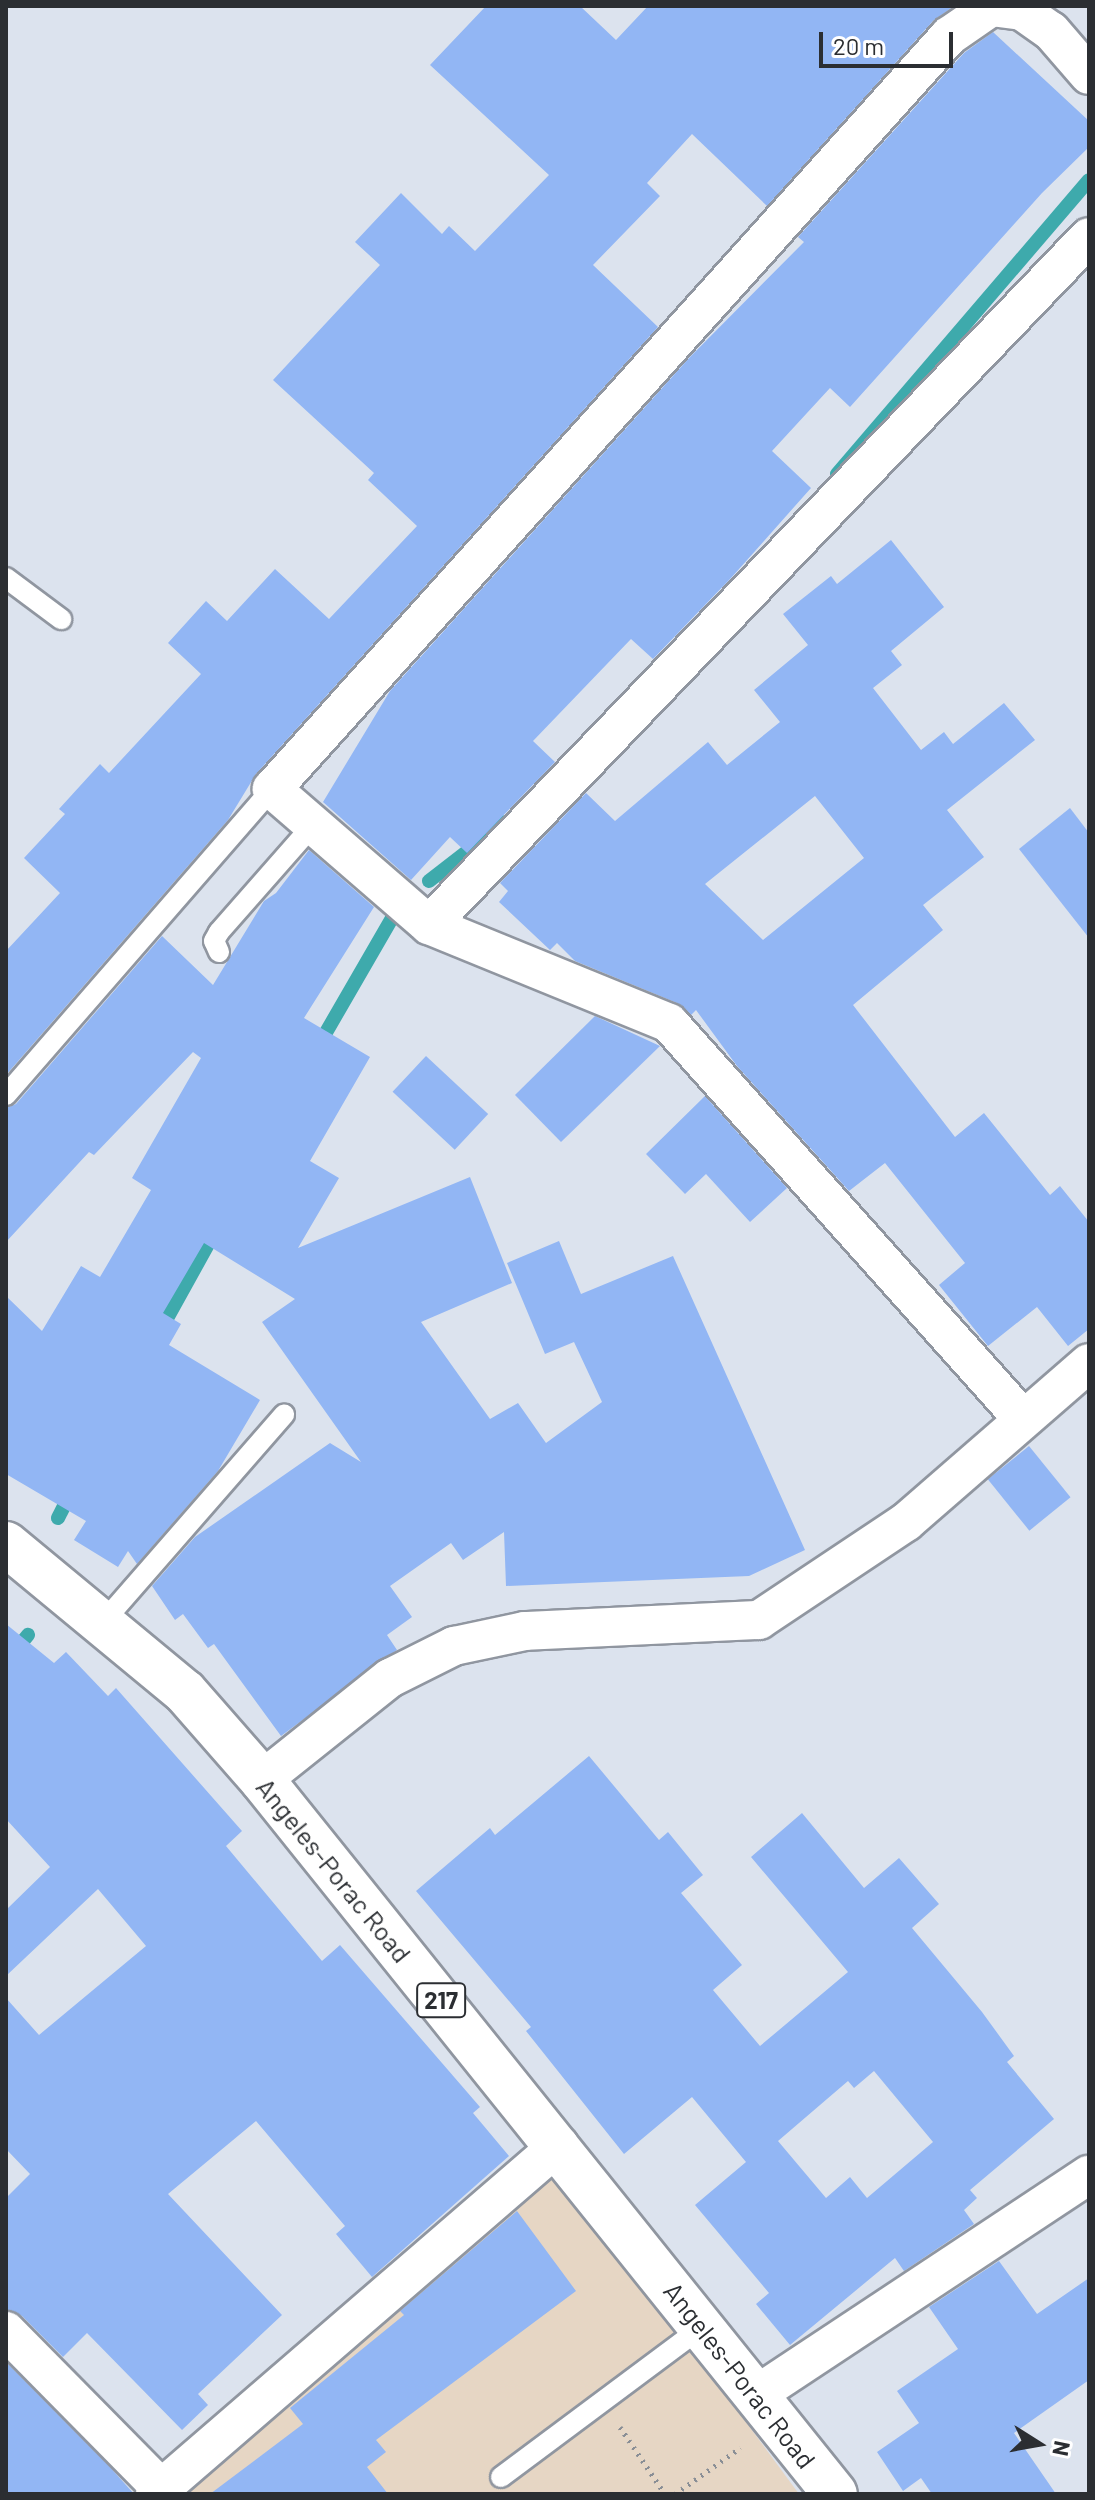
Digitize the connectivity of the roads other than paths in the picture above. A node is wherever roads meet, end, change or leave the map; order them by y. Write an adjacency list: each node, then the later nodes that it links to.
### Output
1 (1089, 75): 5 (street)
2 (1089, 237): 7 (street)
3 (6, 578): 4 (lane)
4 (61, 619)
5 (272, 789): 6 (street); 9 (lane)
6 (313, 825): 7 (street); 8 (lane)
7 (429, 925): 12 (street)
8 (219, 952)
9 (6, 1095)
10 (1089, 1363): 12 (street)
11 (284, 1415): 14 (lane)
12 (1023, 1419): 15 (street)
13 (6, 1544): 14 (main road, Angeles-Porac Road / 217)
14 (104, 1621): 15 (main road, Angeles-Porac Road / 217)
15 (262, 1780): 16 (main road, Angeles-Porac Road / 217)
16 (559, 2145): 18 (main road, Angeles-Porac Road / 217); 22 (street)
17 (1089, 2175): 20 (street)
18 (702, 2327): 20 (main road, Angeles-Porac Road / 217); 21 (lane)
19 (6, 2331): 22 (street)
20 (756, 2395): 23 (main road, Angeles-Porac Road / 217)
21 (501, 2477)
22 (158, 2491)
23 (835, 2494)

